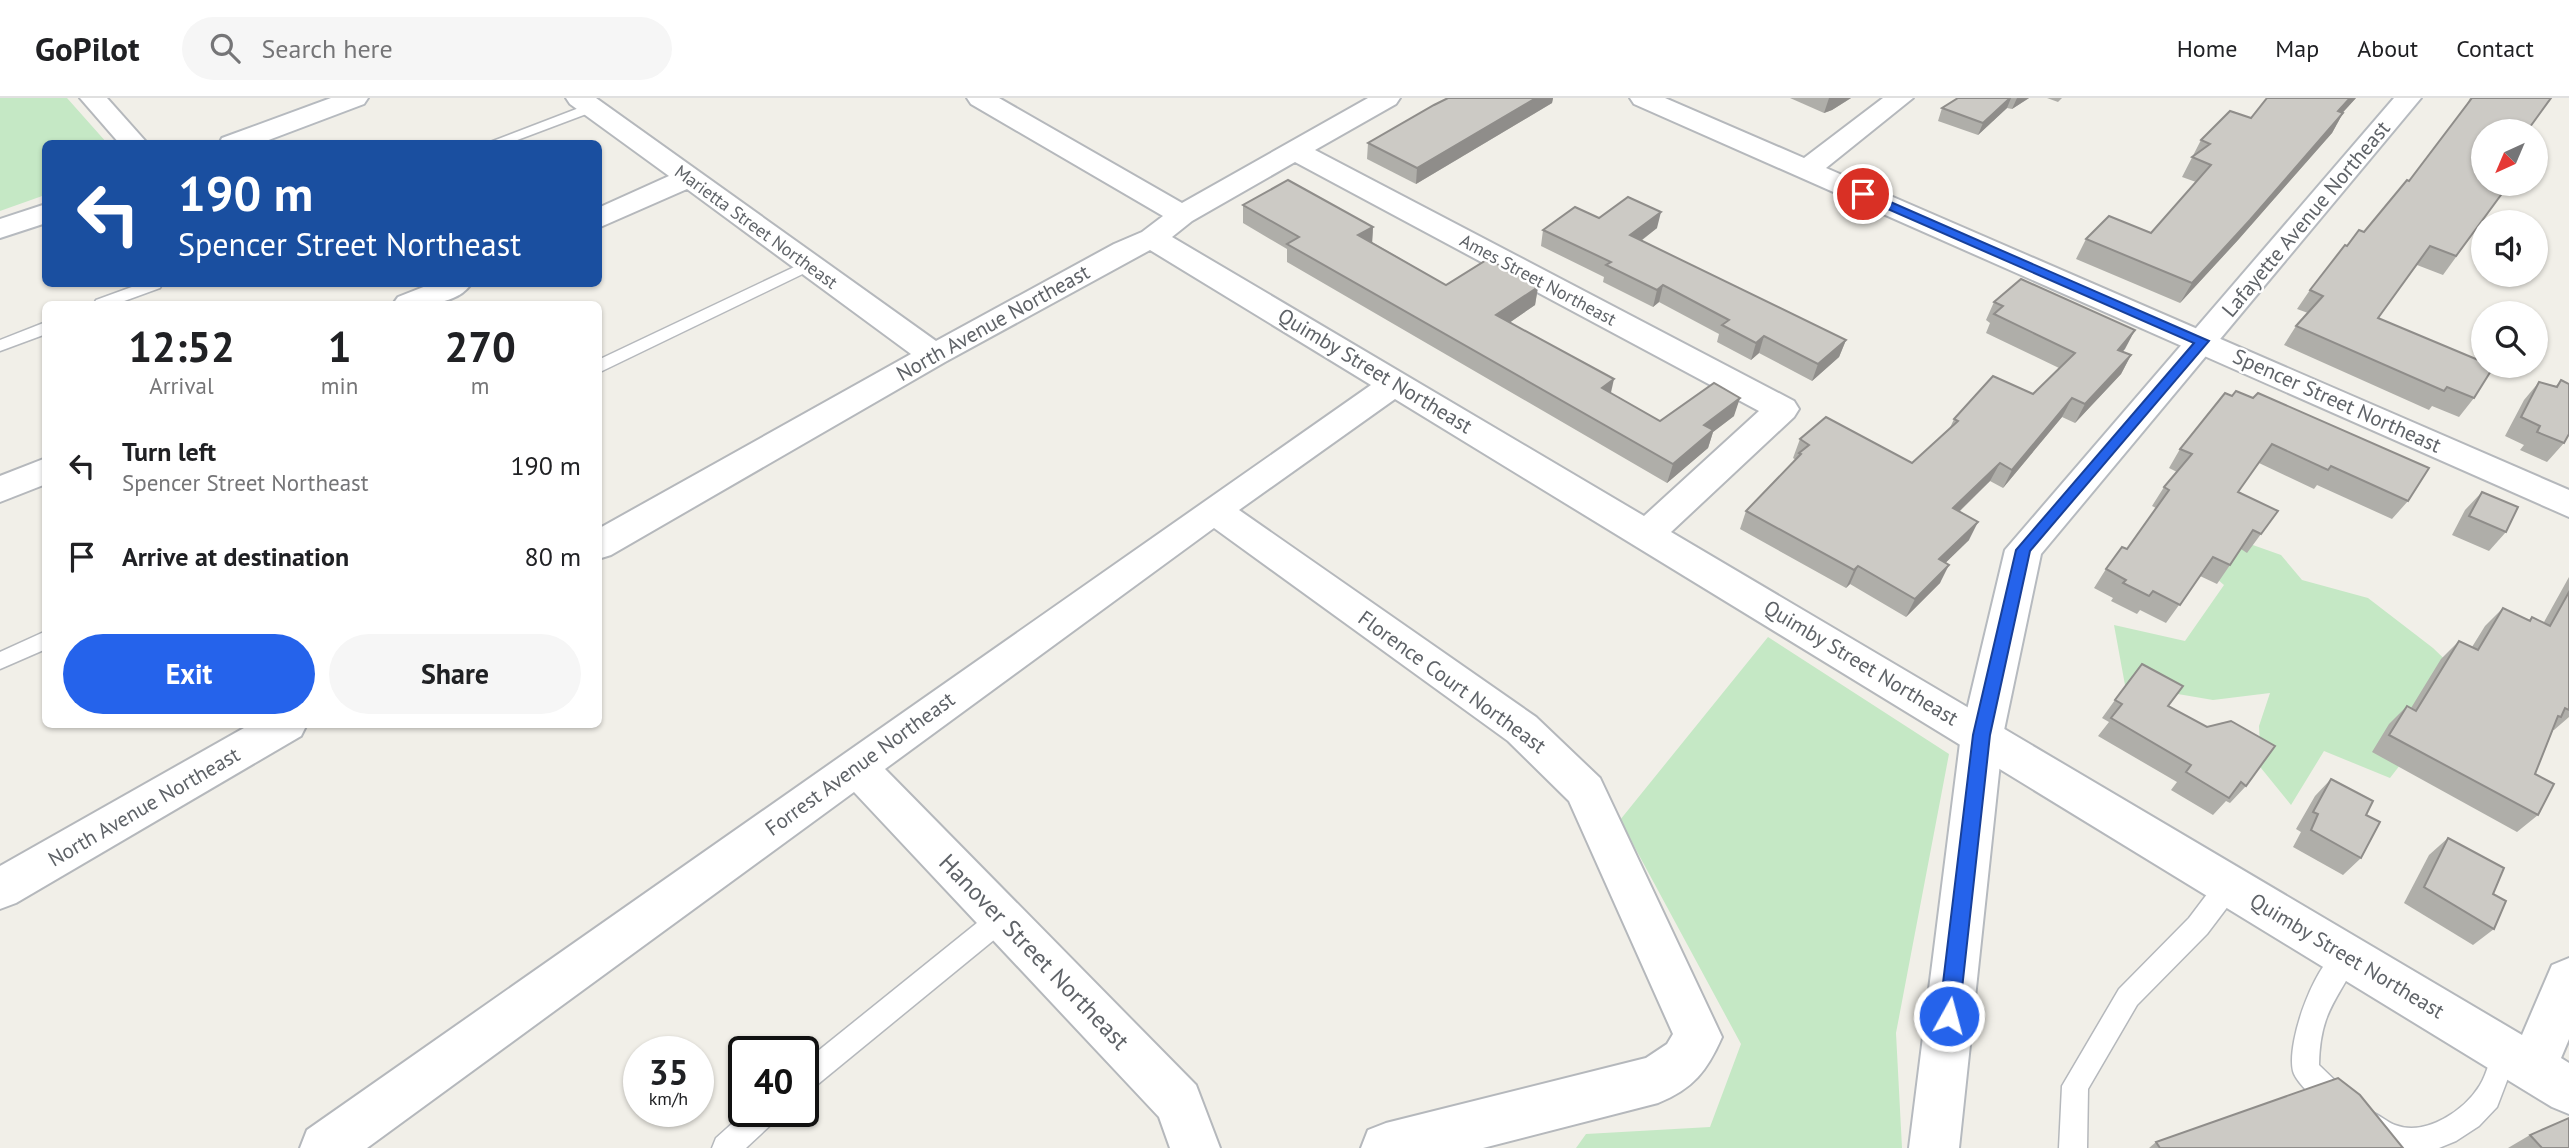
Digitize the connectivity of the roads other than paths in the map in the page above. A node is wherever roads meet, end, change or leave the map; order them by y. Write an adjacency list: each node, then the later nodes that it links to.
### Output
1 (93, 98): 9 (street)
2 (355, 98): 10 (street)
3 (980, 98): 16 (street)
4 (1387, 98): 12 (street, North Avenue Northeast)
5 (1643, 98): 13 (street, Spencer Street Northeast)
6 (1900, 98): 13 (street)
7 (2408, 98): 26 (street, Lafayette Avenue Northeast)
8 (585, 103): 11 (lane); 14 (street, Marietta Street Northeast)
9 (131, 140)
10 (243, 140)
11 (501, 140)
12 (1294, 150): 16 (street, North Avenue Northeast); 35 (street, Ames Street Northeast)
13 (1806, 170): 26 (street, Spencer Street Northeast)
14 (689, 178): 17 (street); 20 (street, Marietta Street Northeast)
15 (42, 214): 18 (street)
16 (1182, 215): 19 (street, North Avenue Northeast)
17 (602, 217)
18 (0, 229)
19 (1152, 238): 28 (street, North Avenue Northeast); 30 (street, Quimby Street Northeast)
20 (809, 265): 28 (street, Marietta Street Northeast); 29 (lane)
21 (147, 287): 23 (lane)
22 (449, 287): 24 (street)
23 (110, 301)
24 (416, 301)
25 (42, 329): 27 (lane)
26 (2202, 341): 33 (street, Spencer Street Northeast); 40 (street, Lafayette Avenue Northeast)
27 (0, 346)
28 (934, 355): 36 (street, North Avenue Northeast)
29 (602, 365)
30 (1396, 383): 34 (street, Forrest Avenue Northeast); 35 (street, Quimby Street Northeast)
31 (42, 472): 32 (street)
32 (0, 490)
33 (2569, 503)
34 (1214, 510): 41 (street, Forrest Avenue Northeast); 54 (street, Florence Court Northeast)
35 (1647, 534): 40 (street, Quimby Street Northeast)
36 (602, 545)
37 (42, 641): 38 (lane)
38 (0, 661)
39 (280, 728): 43 (street, North Avenue Northeast)
40 (1982, 735): 42 (street, Quimby Street Northeast); 55 (street, Lafayette Avenue Northeast)
41 (856, 766): 44 (street, Hanover Street Northeast); 51 (street, Forrest Avenue Northeast)
42 (2229, 885): 45 (street, Quimby Street Northeast); 50 (lane)
43 (0, 889)
44 (1002, 918): 47 (lane); 53 (street, Hanover Street Northeast)
45 (2346, 956): 48 (street, Quimby Street Northeast); 48 (lane)
46 (2569, 980): 48 (street)
47 (819, 1067)
48 (2536, 1070)
49 (749, 1127): 52 (lane)
50 (2076, 1146)
51 (326, 1148)
52 (726, 1148)
53 (1195, 1148)
54 (1387, 1148)
55 (1934, 1148)

